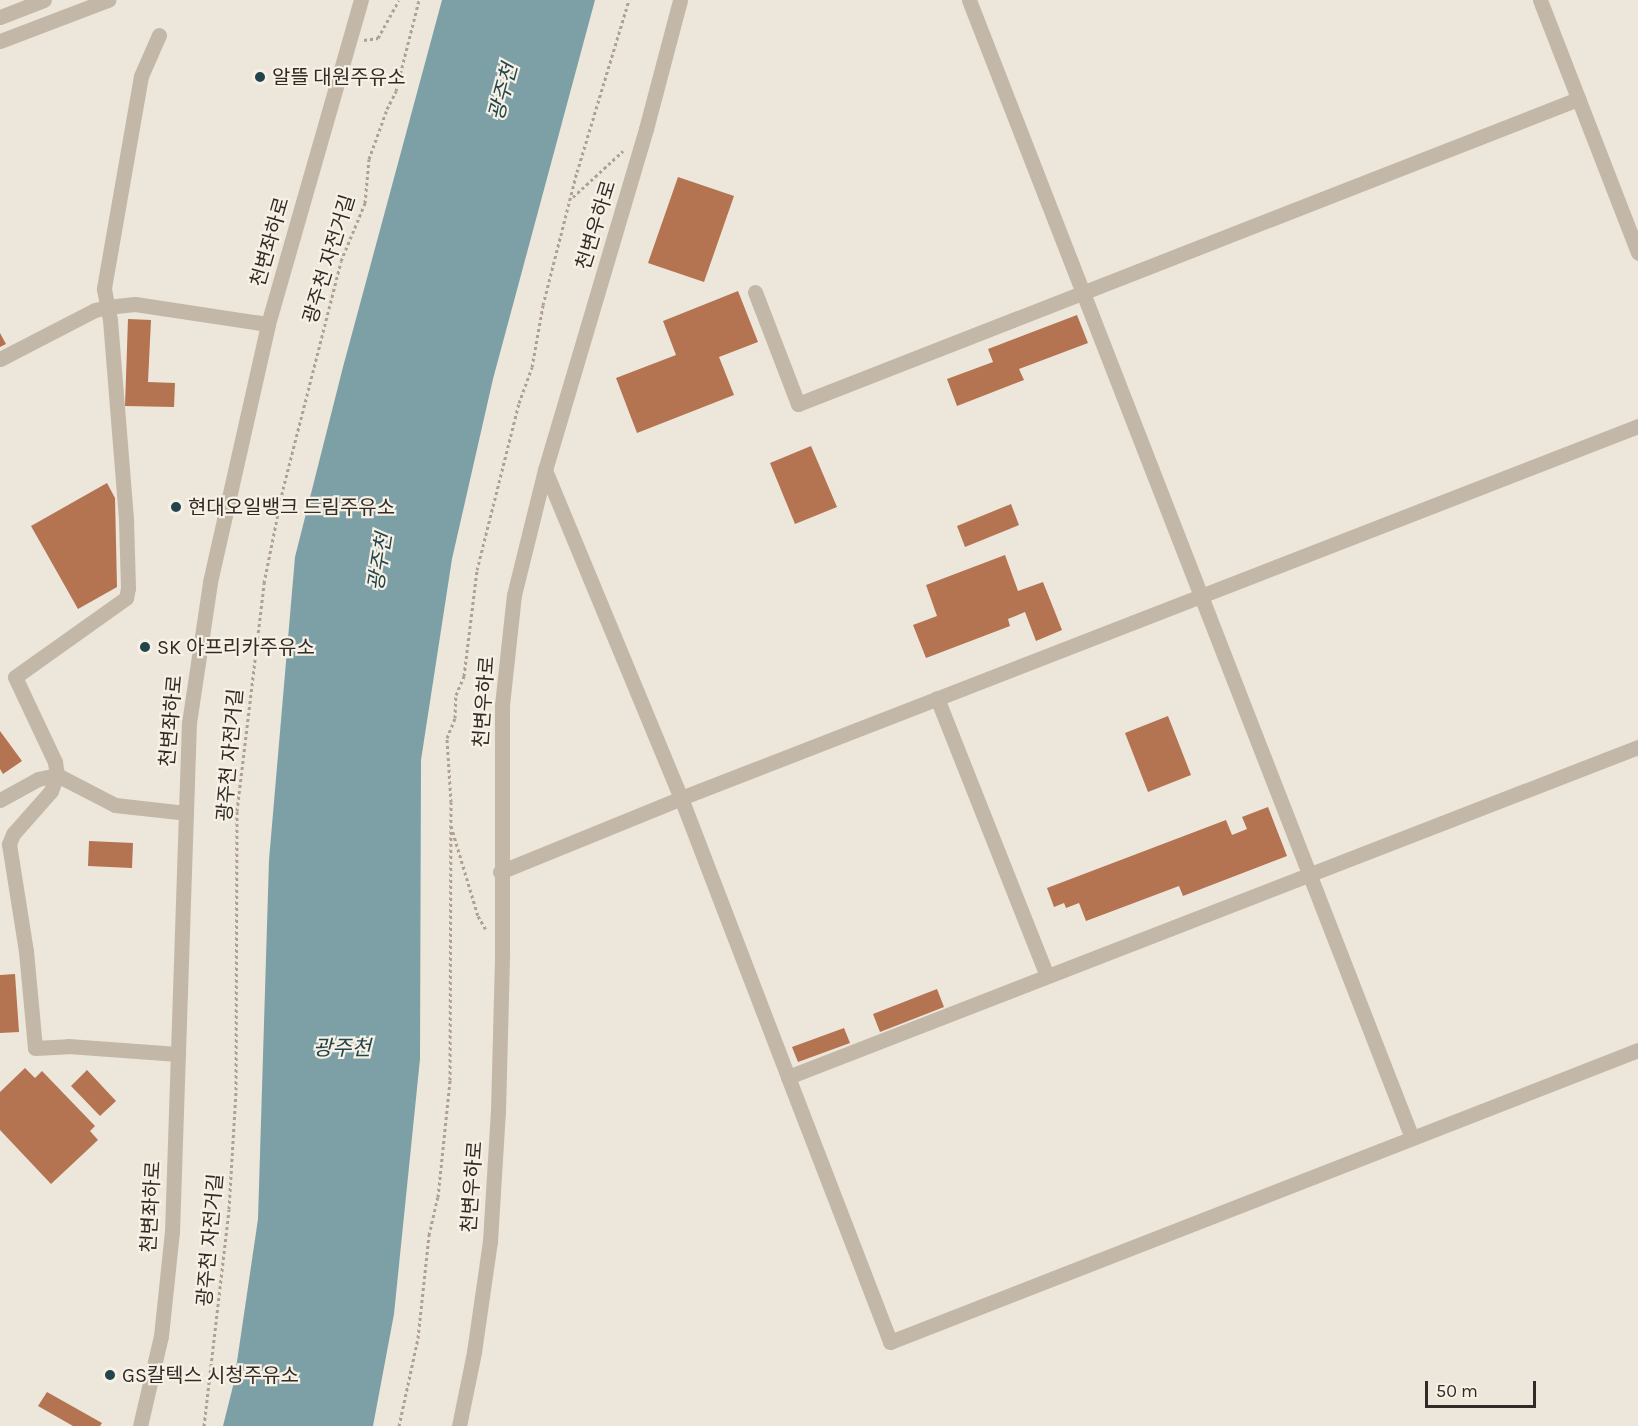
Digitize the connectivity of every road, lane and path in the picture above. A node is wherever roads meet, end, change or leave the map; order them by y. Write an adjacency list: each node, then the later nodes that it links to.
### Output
1 (44, 0): 9 (street)
2 (108, 0): 11 (street)
3 (361, 0): 12 (street, 천변좌하로)
4 (399, 0): 12 (path)
5 (419, 0): 41 (path, 광주천 자전거길)
6 (680, 0): 14 (street, 천변우하로)
7 (969, 0): 18 (street)
8 (1540, 0): 13 (street)
9 (0, 17)
10 (159, 35): 19 (street)
11 (0, 41)
12 (350, 42): 20 (street, 천변좌하로)
13 (1578, 99): 16 (street); 18 (street)
14 (646, 129): 15 (path); 23 (street, 천변우하로)
15 (572, 199)
16 (1638, 254)
17 (755, 292): 18 (street)
18 (1083, 292): 24 (street)
19 (107, 307): 20 (street); 21 (street); 27 (street)
20 (268, 324): 30 (street, 천변좌하로)
21 (0, 359)
22 (1638, 426): 24 (street)
23 (545, 470): 28 (street); 32 (street, 천변우하로)
24 (1201, 596): 25 (street); 33 (street)
25 (937, 699): 28 (street); 35 (street)
26 (1638, 747): 33 (street)
27 (57, 775): 29 (street); 30 (street); 37 (street)
28 (681, 798): 32 (street); 38 (street)
29 (0, 800)
30 (186, 813): 37 (street, 천변좌하로)
31 (450, 821): 34 (path)
32 (500, 872): 34 (street, 천변우하로)
33 (1309, 874): 35 (street); 39 (street)
34 (502, 955): 42 (street, 천변우하로)
35 (1047, 976): 38 (street)
36 (1638, 1050): 39 (street)
37 (178, 1054): 40 (street, 천변좌하로)
38 (788, 1077): 39 (street)
39 (1412, 1138)
40 (140, 1426)
41 (204, 1426)
42 (459, 1426)

